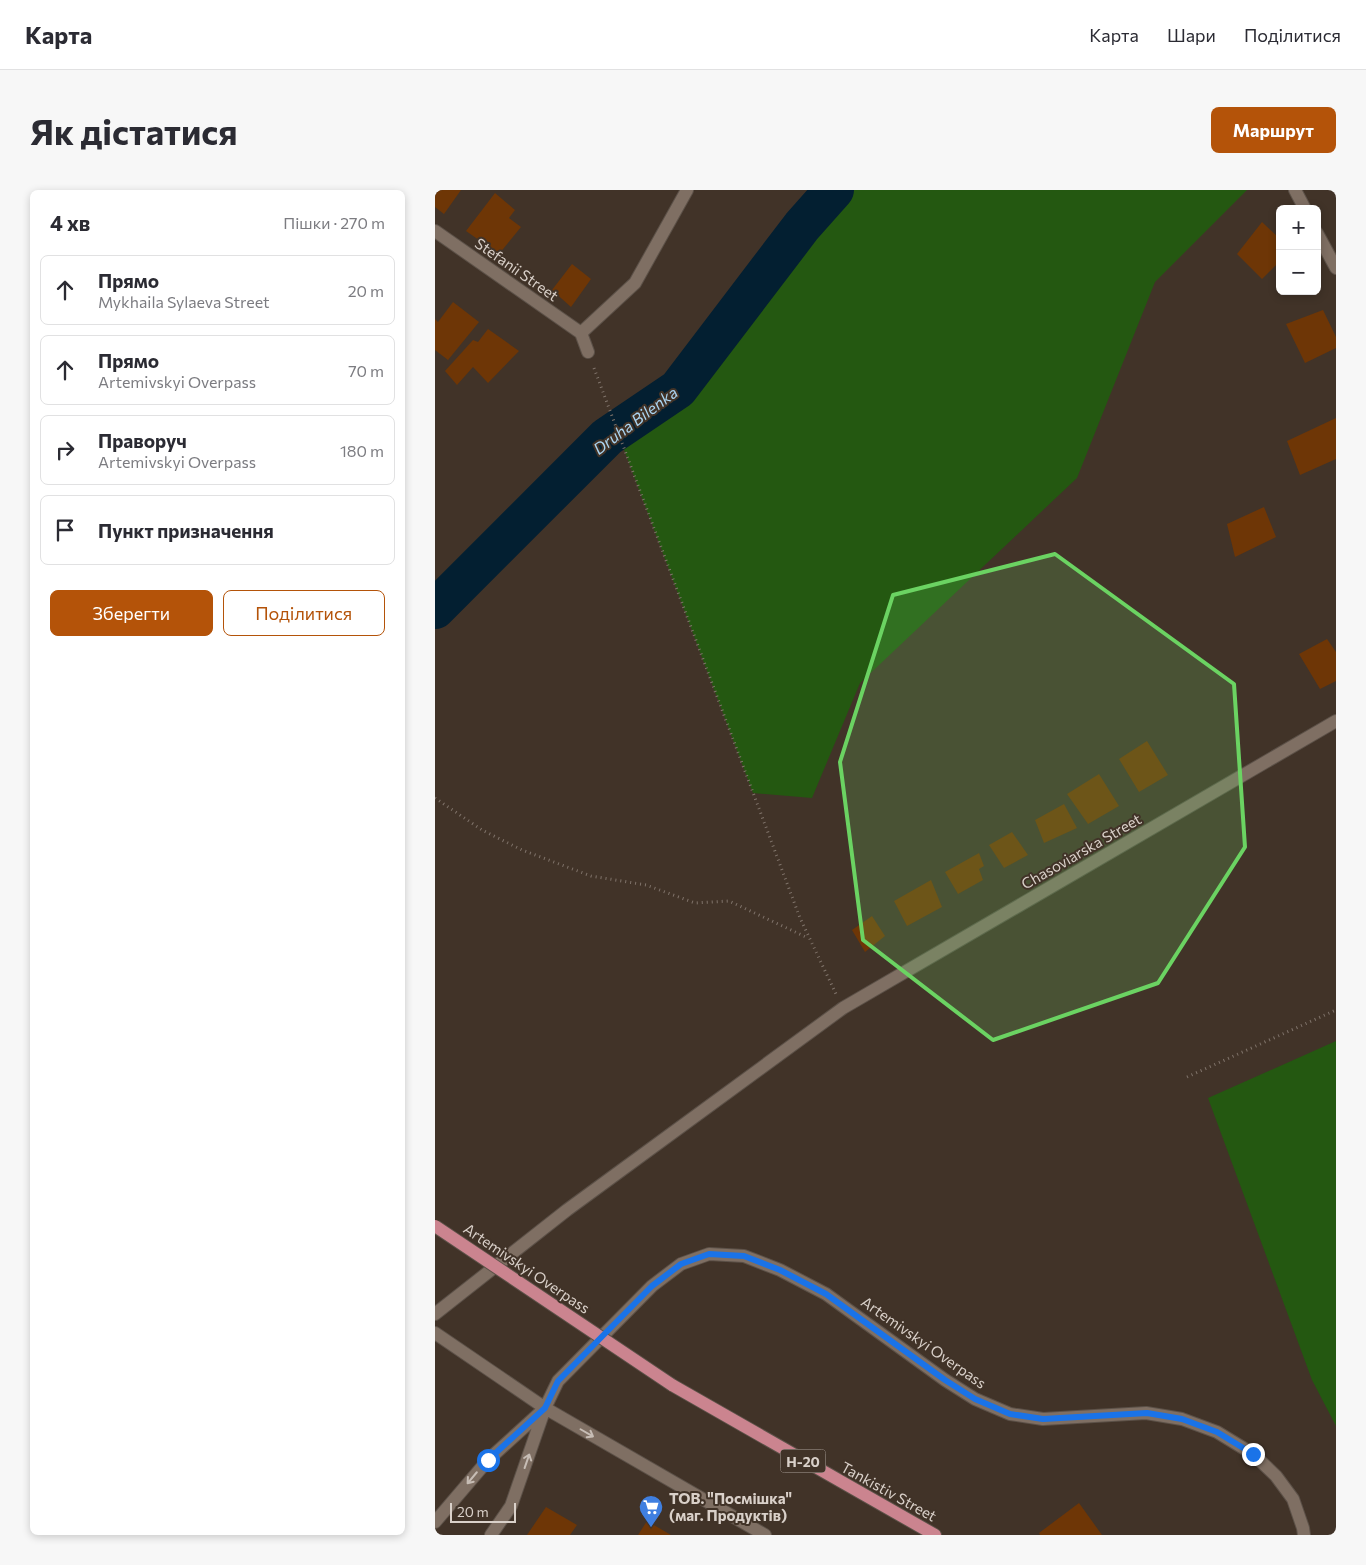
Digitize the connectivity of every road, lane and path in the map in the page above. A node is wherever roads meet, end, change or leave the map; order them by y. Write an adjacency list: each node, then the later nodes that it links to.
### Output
1 (687, 190): 7 (street)
2 (1295, 190): 3 (street)
3 (1303, 205)
4 (435, 231): 7 (street, Stefanii Street)
5 (1321, 240): 6 (street)
6 (1336, 268)
7 (581, 333): 8 (street)
8 (588, 352): 11 (path)
9 (1336, 721): 12 (street, Chasoviarska Street)
10 (435, 798): 11 (path)
11 (809, 938): 12 (path)
12 (843, 1008): 16 (street, Chasoviarska Street)
13 (1336, 1010): 14 (path)
14 (1187, 1077)
15 (435, 1226): 18 (main road, Artemivskyi Overpass / Н-20, bridge)
16 (435, 1314)
17 (435, 1332): 19 (street)
18 (672, 1385): 23 (main road, Tankistiv Street / Н-20)
19 (545, 1408): 20 (street, one-way to 20); 21 (street, Artemivskyi Overpass, one-way to 19); 22 (street, one-way to 22); 24 (street, Artemivskyi Overpass)
20 (435, 1522)
21 (491, 1535)
22 (765, 1535)
23 (935, 1535)
24 (1304, 1535)

